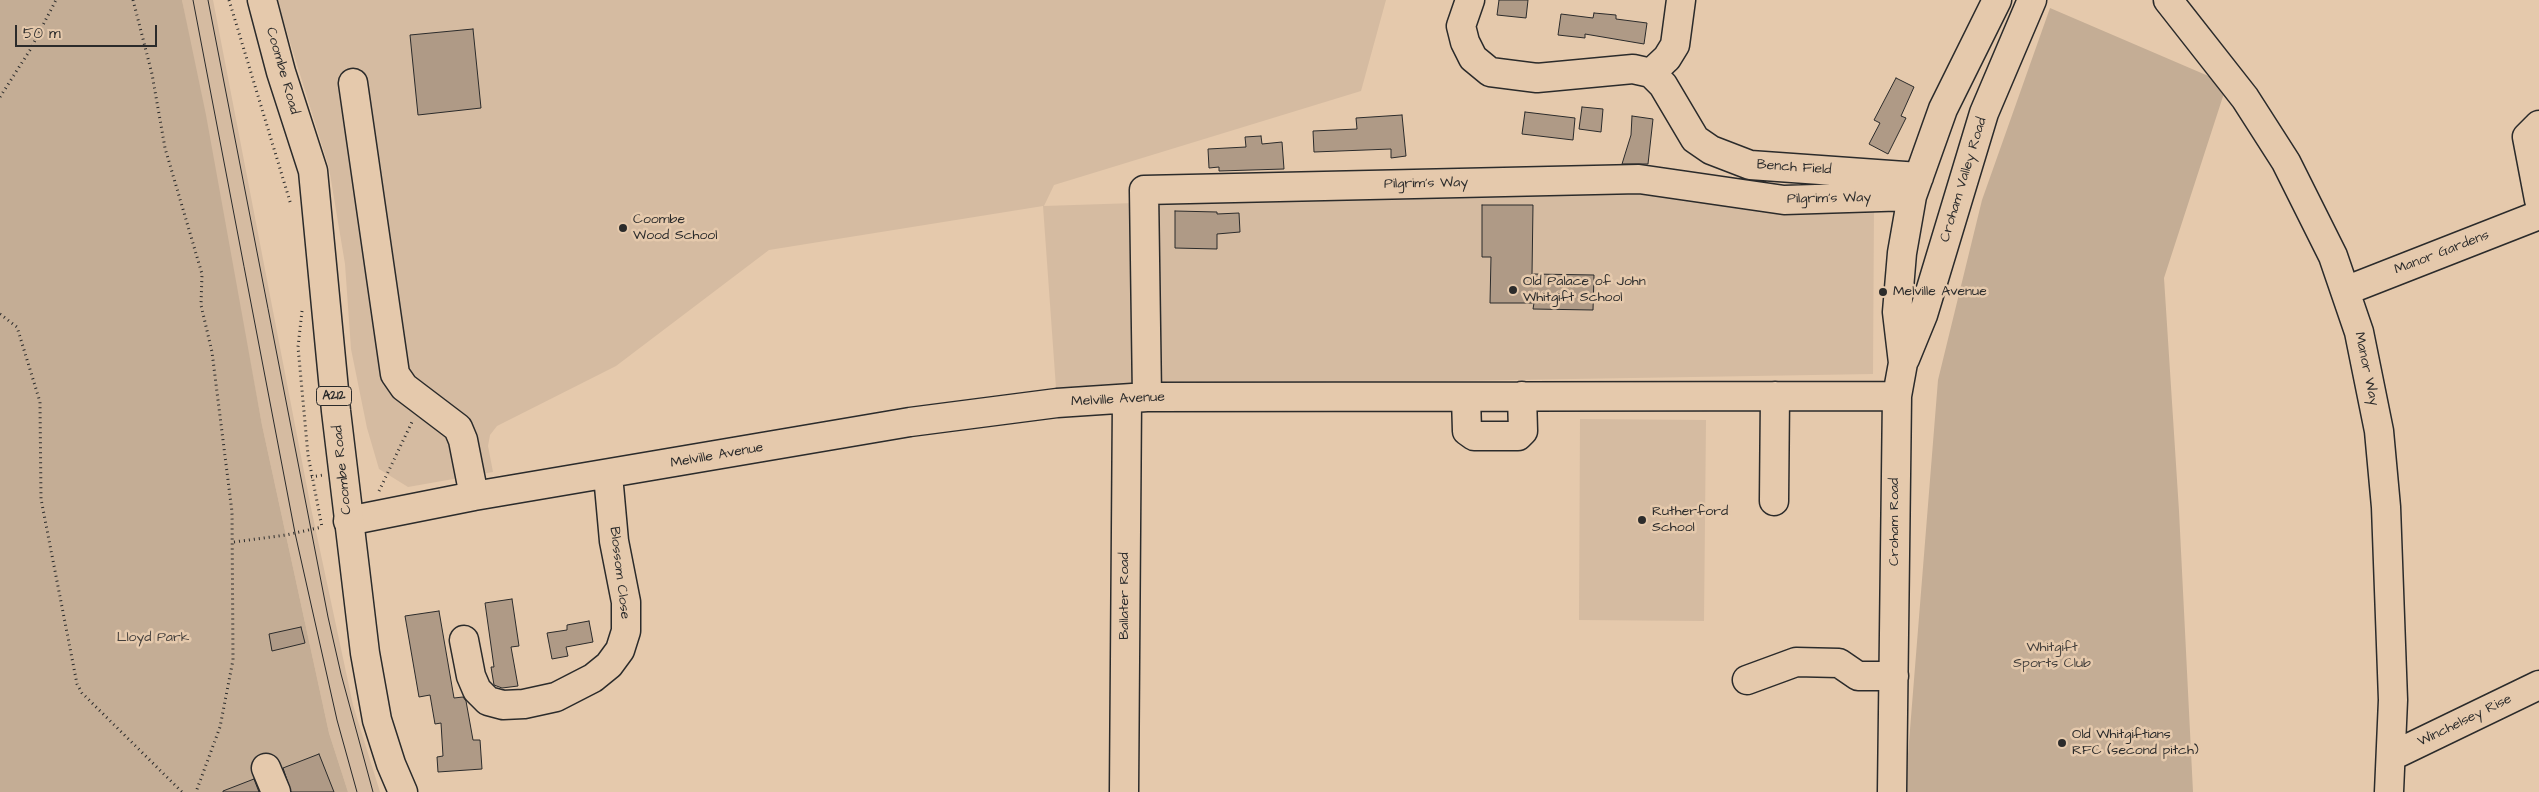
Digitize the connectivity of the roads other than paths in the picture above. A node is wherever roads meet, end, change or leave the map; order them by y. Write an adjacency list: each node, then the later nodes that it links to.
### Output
1 (262, 0): 23 (street, Coombe Road / A212)
2 (1470, 0): 7 (street)
3 (1682, 0): 7 (street)
4 (1997, 0): 10 (street)
5 (2032, 0): 14 (street, Croham Valley Road)
6 (2168, 0): 13 (street, Manor Way)
7 (1651, 73): 10 (street, Bench Field)
8 (353, 83): 21 (street)
9 (2539, 125): 11 (street)
10 (1915, 187): 14 (street, Croham Road); 19 (street, Pilgrim's Way)
11 (2539, 200)
12 (2539, 215): 13 (street, Manor Gardens)
13 (2345, 290): 28 (street, Manor Way)
14 (1904, 363): 18 (street, Croham Road)
15 (1466, 396): 16 (street, Melville Avenue); 16 (street); 19 (street, Melville Avenue)
16 (1522, 396): 17 (street, Melville Avenue)
17 (1775, 396): 18 (street, Melville Avenue); 22 (street)
18 (1897, 396): 25 (street, Croham Road)
19 (1137, 398): 20 (street, Melville Avenue); 30 (street, Ballater Road)
20 (608, 475): 21 (street, Melville Avenue); 24 (street, Blossom Close)
21 (474, 496): 23 (street, Melville Avenue)
22 (1774, 501)
23 (348, 521): 29 (street, Coombe Road / A212)
24 (464, 640)
25 (1894, 676): 26 (street); 31 (street, Croham Road)
26 (1747, 680)
27 (2539, 685): 28 (street, Winchelsey Rise)
28 (2392, 756): 32 (street, Manor Way)
29 (403, 792)
30 (1124, 792)
31 (1892, 792)
32 (2389, 792)

